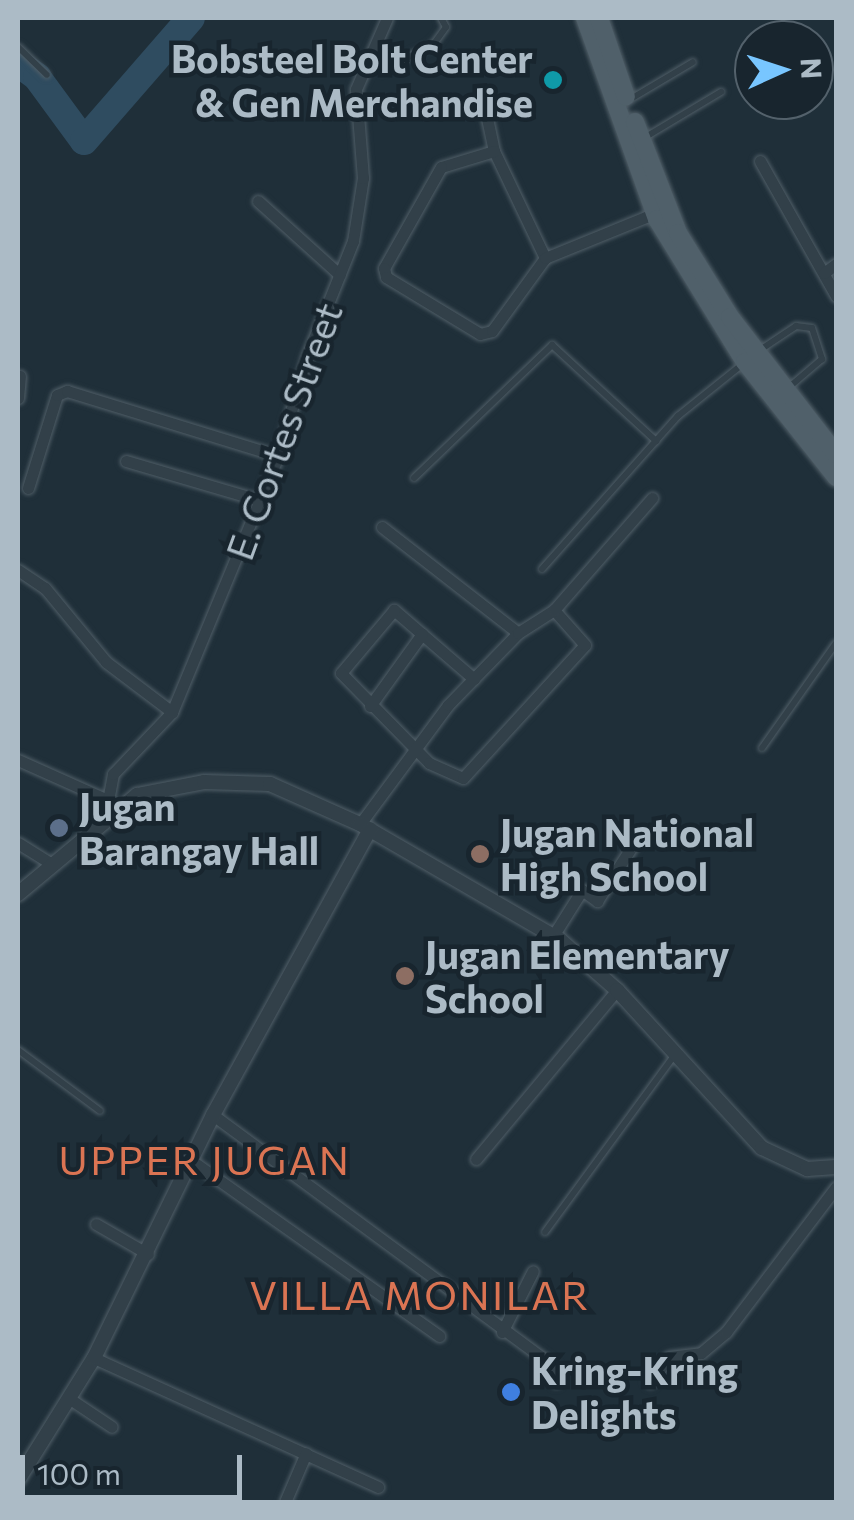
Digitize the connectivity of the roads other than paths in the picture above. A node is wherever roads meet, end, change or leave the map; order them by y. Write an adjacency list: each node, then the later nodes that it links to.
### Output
1 (387, 18): 19 (street, E. Cortes Street)
2 (441, 18): 6 (lane)
3 (592, 18): 9 (main road); 15 (main road)
4 (18, 46): 7 (lane)
5 (693, 62): 9 (lane)
6 (382, 70)
7 (48, 75)
8 (721, 92): 11 (lane)
9 (628, 100): 11 (main road)
10 (484, 104): 12 (street)
11 (641, 140): 21 (main road)
12 (494, 151): 16 (street); 16 (street)
13 (760, 162): 18 (street)
14 (258, 201): 19 (street)
15 (655, 214): 16 (street); 21 (main road)
16 (544, 258)
17 (836, 264): 18 (street)
18 (824, 273): 20 (street)
19 (340, 275): 27 (street, E. Cortes Street)
20 (836, 296)
21 (751, 357): 23 (main road); 23 (lane); 25 (lane); 29 (main road)
22 (20, 376): 24 (street)
23 (785, 390): 26 (main road)
24 (18, 398)
25 (656, 441): 30 (lane); 35 (lane)
26 (833, 444)
27 (278, 456): 31 (street); 33 (street, E. Cortes Street)
28 (126, 462): 33 (street)
29 (836, 477)
30 (414, 478)
31 (28, 488)
32 (652, 498): 37 (street)
33 (262, 501): 43 (street, E. Cortes Street)
34 (382, 526): 38 (street)
35 (542, 568)
36 (18, 570): 43 (street)
37 (554, 610): 38 (street); 44 (street)
38 (518, 632): 41 (street)
39 (422, 634): 41 (street); 42 (street); 42 (street)
40 (836, 643): 45 (lane)
41 (474, 679): 44 (street)
42 (370, 706): 44 (street)
43 (172, 712): 47 (street, E. Cortes Street)
44 (412, 748): 49 (street)
45 (762, 748)
46 (18, 760): 47 (street)
47 (105, 799): 48 (street)
48 (106, 817): 49 (street); 52 (street)
49 (365, 827): 54 (street); 59 (street)
50 (638, 837): 54 (street)
51 (18, 844): 52 (street)
52 (52, 864): 53 (street)
53 (18, 894)
54 (553, 936): 55 (street)
55 (616, 990): 57 (street); 60 (street)
56 (18, 1050): 58 (lane)
57 (674, 1056): 62 (street); 65 (lane)
58 (100, 1112)
59 (213, 1115): 61 (street); 68 (street)
60 (476, 1159)
61 (192, 1161): 66 (street); 69 (street)
62 (830, 1168): 63 (street)
63 (836, 1186): 72 (street)
64 (96, 1224): 66 (street)
65 (545, 1232)
66 (148, 1254): 70 (street)
67 (533, 1271): 68 (street)
68 (502, 1332): 71 (street)
69 (439, 1336)
70 (94, 1358): 73 (street); 75 (street)
71 (556, 1382)
72 (650, 1382)
73 (70, 1399): 74 (street); 76 (street)
74 (112, 1426)
75 (306, 1453): 77 (street); 78 (street)
76 (20, 1473)
77 (378, 1486)
78 (285, 1502)

